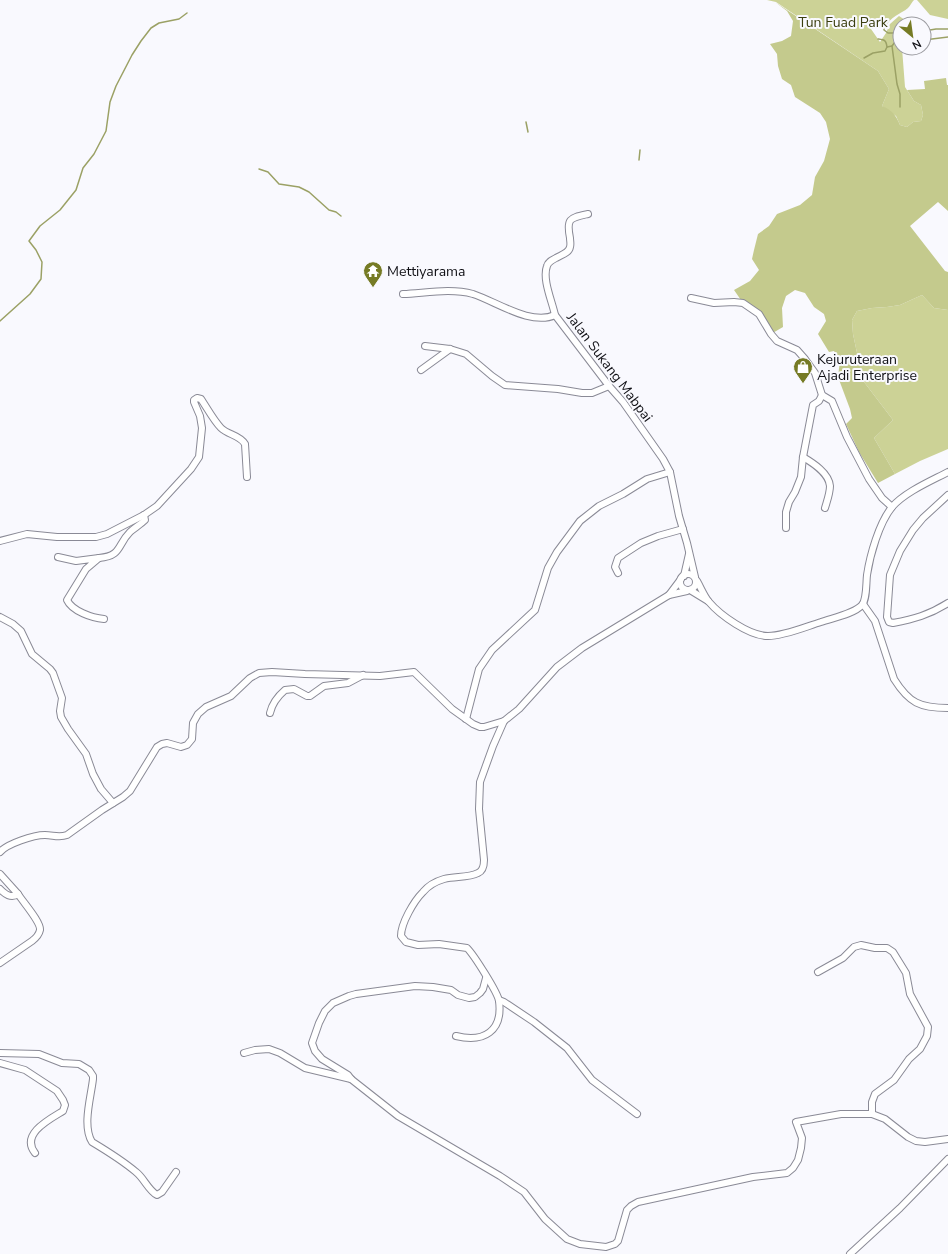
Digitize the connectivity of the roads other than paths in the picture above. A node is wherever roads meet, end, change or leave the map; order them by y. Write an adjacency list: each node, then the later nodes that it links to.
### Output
1 (588, 214): 4 (street, Jalan Sukang Mabpai)
2 (403, 294): 4 (street)
3 (691, 298): 9 (street)
4 (555, 315): 8 (street, Jalan Sukang Mabpai)
5 (425, 346): 6 (street)
6 (450, 348): 7 (street); 8 (street)
7 (421, 370)
8 (609, 386): 11 (street, Jalan Sukang Mabpai)
9 (822, 395): 10 (street); 15 (street)
10 (803, 457): 16 (street); 18 (street)
11 (670, 472): 19 (street, Jalan Sukang Mabpai); 37 (street)
12 (948, 472): 15 (street)
13 (247, 477): 17 (street)
14 (948, 495): 30 (street)
15 (892, 507): 31 (street)
16 (825, 508)
17 (144, 515): 20 (street); 23 (street)
18 (786, 528)
19 (683, 529): 21 (street, Jalan Sukang Mabpai); 24 (street)
20 (0, 541)
21 (689, 552): 25 (street, Jalan Sukang Mabpai); 26 (street, Jalan Sukang Mabpai)
22 (58, 557): 23 (street)
23 (99, 558): 33 (street)
24 (618, 573)
25 (682, 578): 26 (street); 27 (street); 28 (street)
26 (696, 579): 27 (street); 29 (street, Jalan Sukang Mabpai)
27 (689, 591): 28 (street); 29 (street, Jalan Sukang Mabpai)
28 (669, 595): 38 (street)
29 (708, 601): 31 (street, Jalan Sukang Mabpai)
30 (948, 603)
31 (863, 604): 35 (street)
32 (0, 617): 39 (street)
33 (104, 619)
34 (363, 675): 36 (street); 37 (street); 39 (street)
35 (948, 708)
36 (270, 713)
37 (466, 719): 38 (street)
38 (504, 721): 46 (street)
39 (113, 803): 40 (street)
40 (0, 852)
41 (0, 874): 43 (street)
42 (0, 889): 43 (street)
43 (18, 894): 44 (street)
44 (0, 963)
45 (818, 972): 54 (street)
46 (486, 978): 47 (street); 52 (street)
47 (499, 1000): 48 (street); 53 (street)
48 (456, 1036)
49 (0, 1053): 58 (street)
50 (244, 1053): 52 (street)
51 (0, 1063): 56 (street)
52 (352, 1079): 54 (street)
53 (637, 1114)
54 (872, 1114): 55 (street)
55 (948, 1139)
56 (35, 1153)
57 (948, 1159): 59 (street)
58 (176, 1172)
59 (850, 1254)

